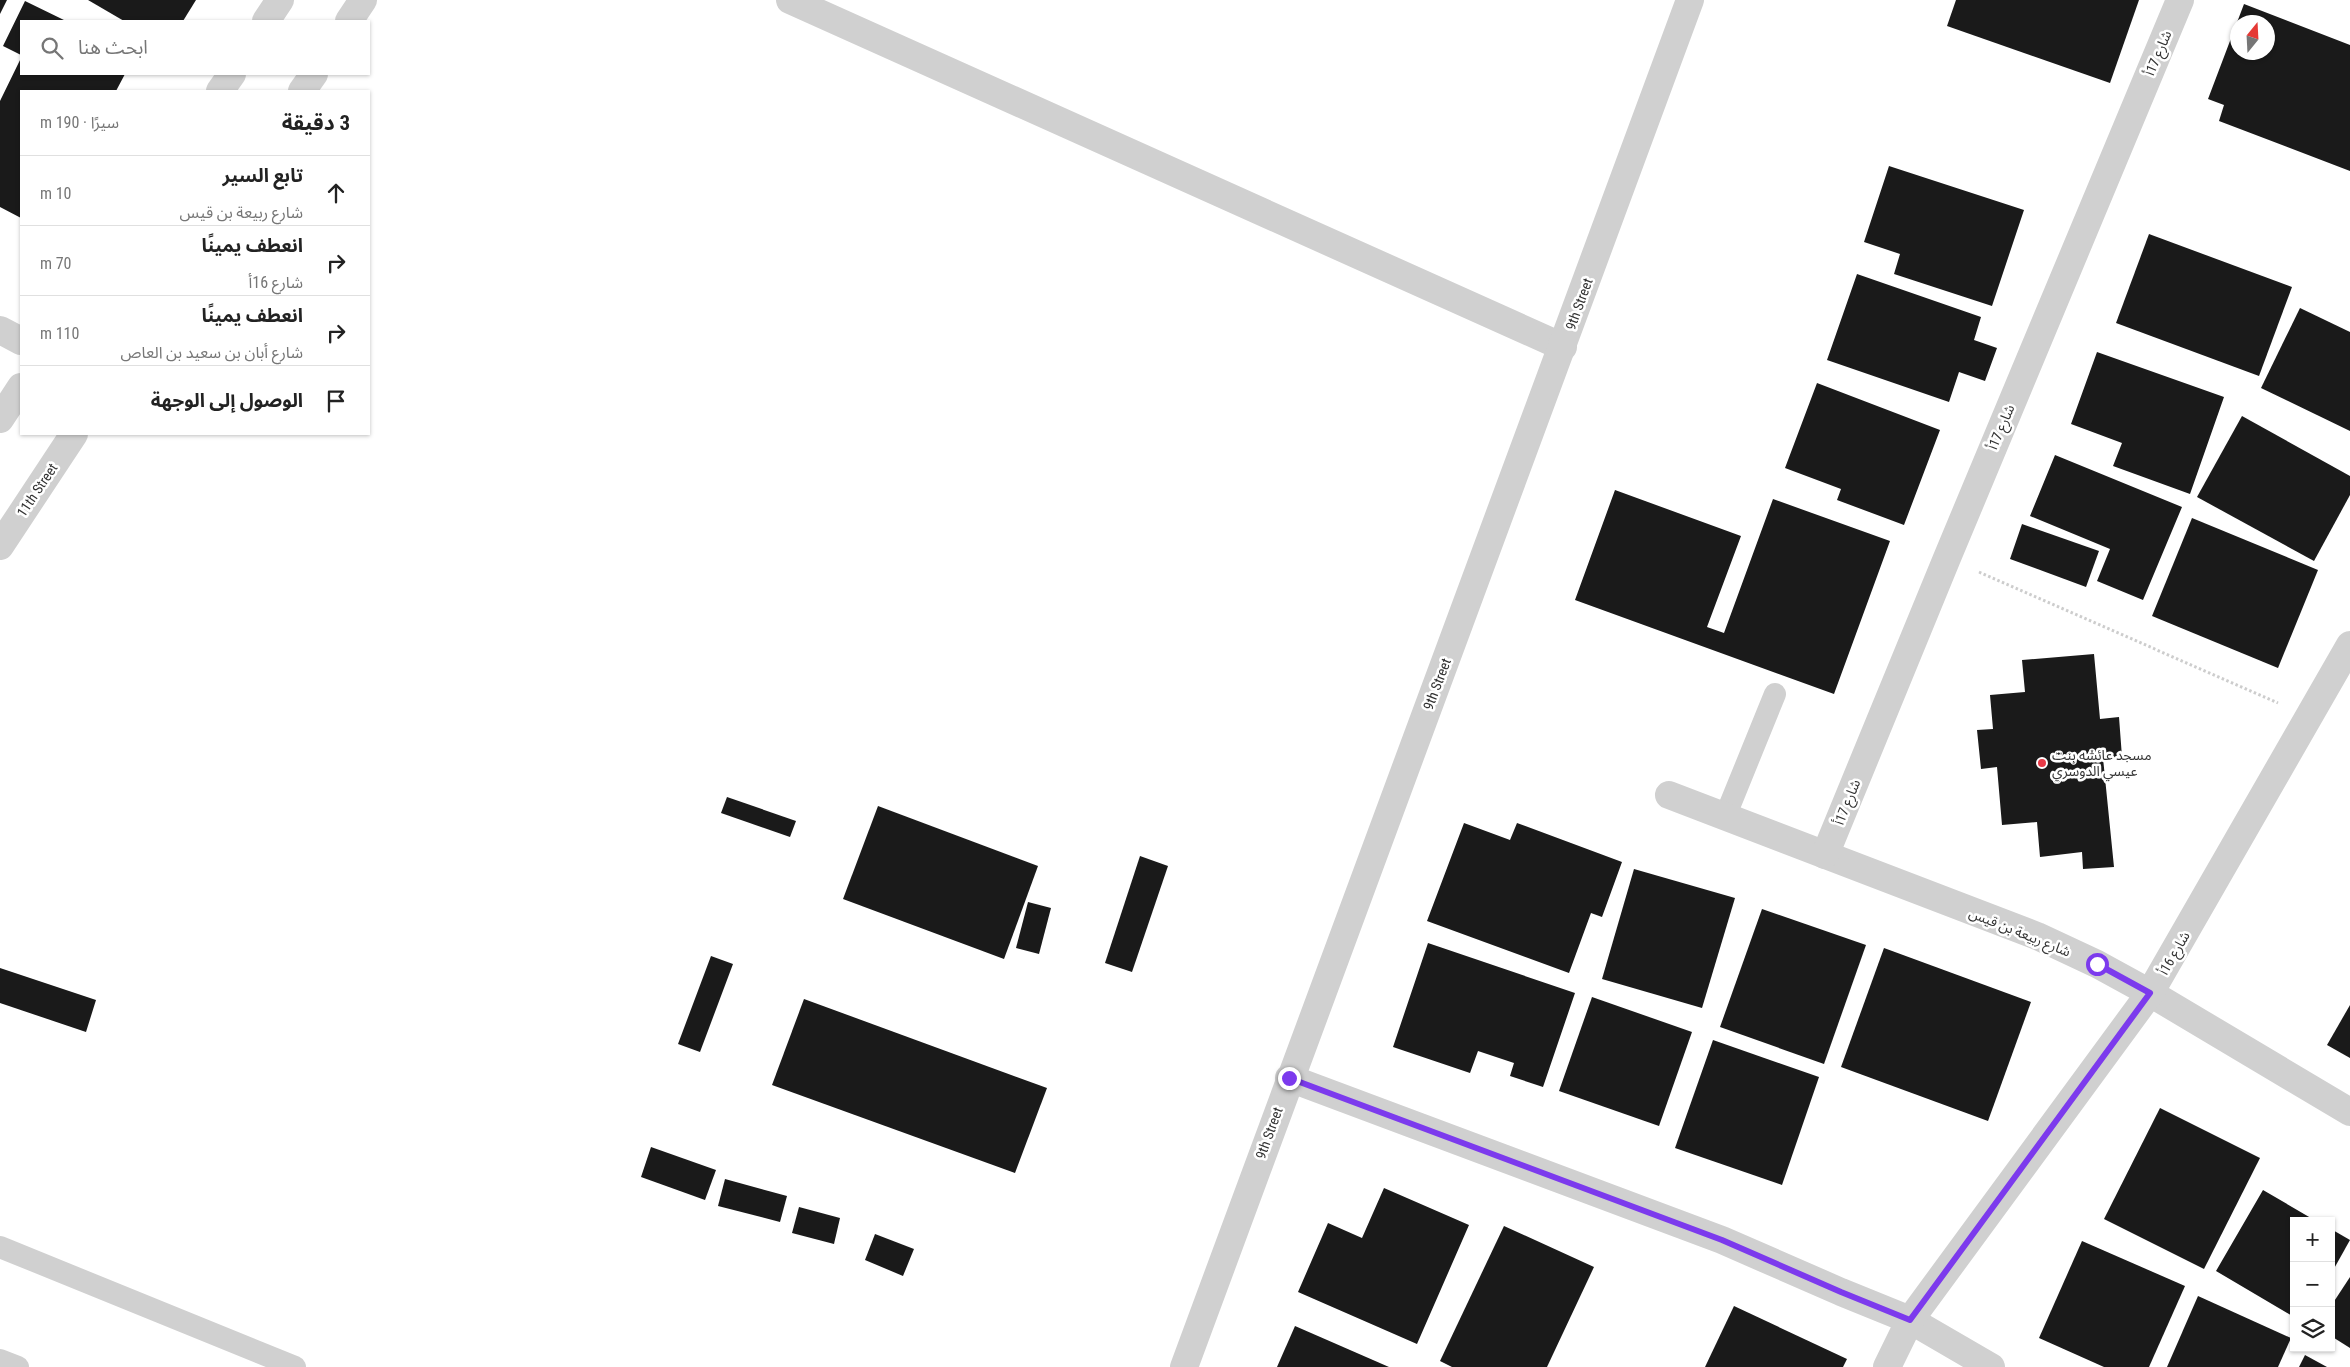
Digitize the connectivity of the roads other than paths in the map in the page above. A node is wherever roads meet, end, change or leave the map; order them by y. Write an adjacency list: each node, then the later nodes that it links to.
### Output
1 (280, 0): 6 (street)
2 (363, 0): 7 (street)
3 (790, 0): 14 (street)
4 (1690, 0): 14 (street, 9th Street)
5 (2180, 0): 23 (street, شارع 17أ)
6 (267, 20)
7 (350, 20)
8 (231, 75): 10 (street)
9 (313, 75): 11 (street)
10 (221, 90)
11 (303, 90)
12 (0, 330): 13 (street)
13 (20, 340)
14 (1564, 347): 25 (street, 9th Street)
15 (20, 389): 16 (street)
16 (0, 419)
17 (73, 435): 18 (street, 11th Street)
18 (0, 546)
19 (2350, 645): 24 (street, شارع 16أ)
20 (1775, 694): 22 (lane)
21 (1669, 796): 22 (street, شارع ربيعة بن قيس)
22 (1725, 817): 23 (street, شارع ربيعة بن قيس)
23 (1825, 855): 24 (street, شارع ربيعة بن قيس)
24 (2150, 993): 26 (street, شارع ربيعة بن قيس); 28 (street, شارع 16أ)
25 (1289, 1078): 28 (street); 32 (street, 9th Street)
26 (2350, 1112)
27 (0, 1246): 31 (lane)
28 (1910, 1320): 33 (street, شارع 16أ); 34 (street)
29 (0, 1360): 30 (lane)
30 (18, 1367)
31 (295, 1367)
32 (1184, 1367)
33 (1887, 1367)
34 (1991, 1367)

